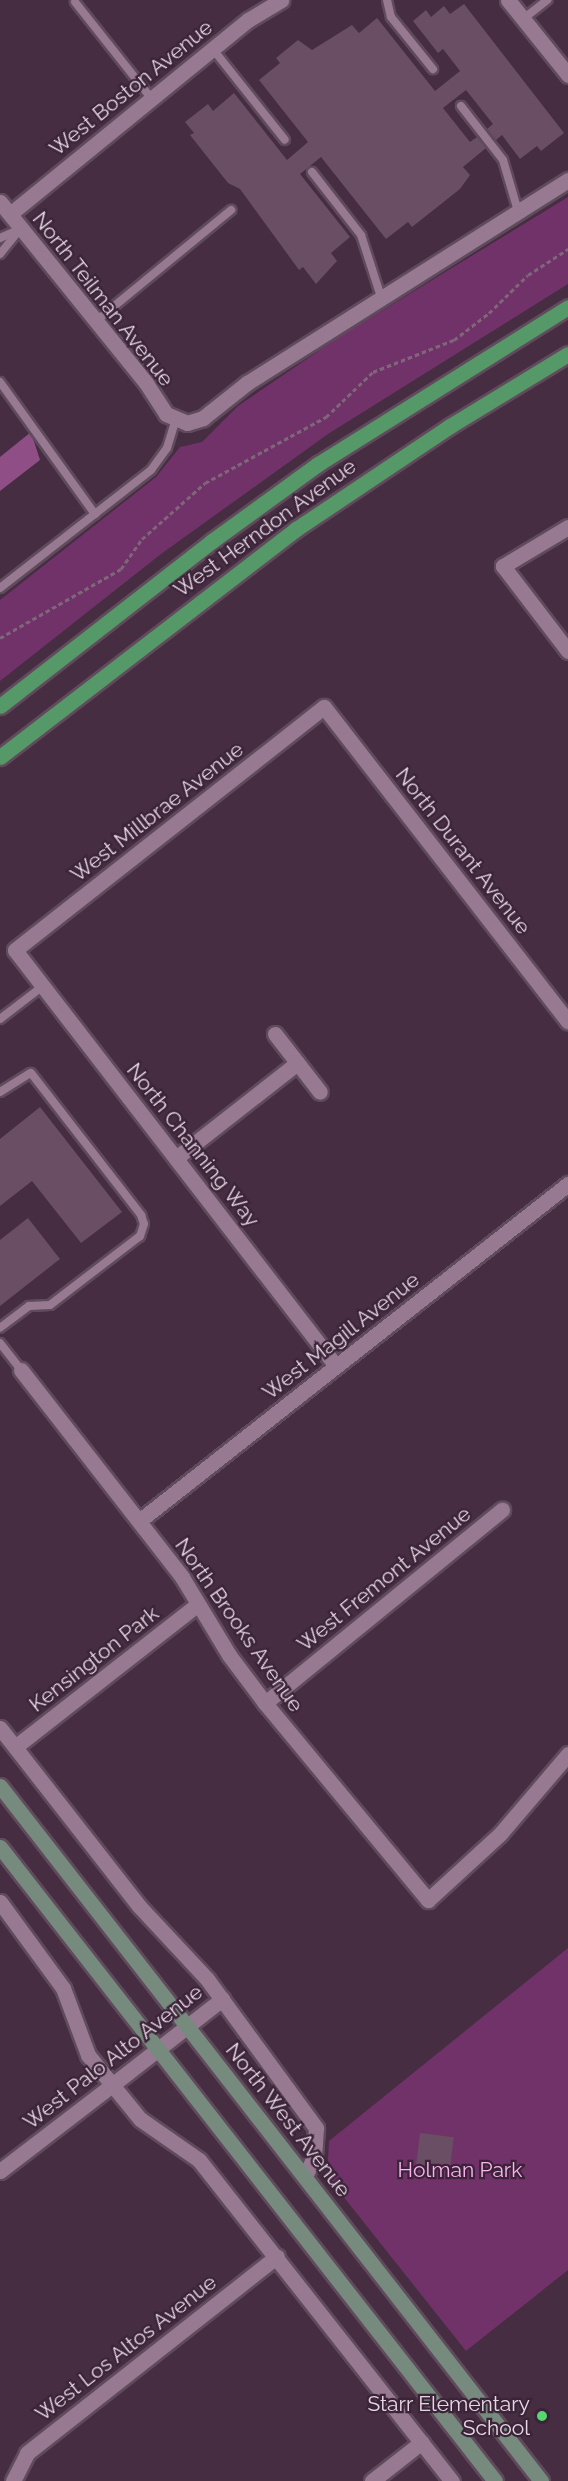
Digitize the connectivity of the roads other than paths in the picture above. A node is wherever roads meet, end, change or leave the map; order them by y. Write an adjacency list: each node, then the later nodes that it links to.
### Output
1 (281, 0): 7 (street, West Boston Avenue)
2 (387, 0): 8 (lane)
3 (508, 0): 6 (street)
4 (547, 0): 6 (lane)
5 (75, 2): 10 (lane)
6 (523, 19): 9 (street)
7 (212, 48): 10 (street, West Boston Avenue); 12 (lane)
8 (433, 69)
9 (568, 75)
10 (152, 98): 15 (street, West Boston Avenue)
11 (461, 106): 17 (lane)
12 (285, 140)
13 (312, 172): 21 (lane)
14 (568, 180): 17 (street)
15 (5, 208): 18 (street, North Teilman Avenue)
16 (231, 210): 23 (lane)
17 (518, 211): 21 (street)
18 (21, 228): 19 (lane); 20 (lane); 23 (street, North Teilman Avenue)
19 (0, 238)
20 (0, 254)
21 (381, 297): 26 (street)
22 (568, 307): 31 (main road, West Herndon Avenue)
23 (96, 321): 26 (street, North Teilman Avenue)
24 (568, 354): 33 (main road, West Herndon Avenue)
25 (0, 382): 27 (lane)
26 (175, 421): 27 (lane)
27 (95, 514): 29 (lane)
28 (568, 527): 30 (street)
29 (0, 588)
30 (568, 651)
31 (0, 706)
32 (324, 707): 34 (street, West Millbrae Avenue); 37 (street, North Durant Avenue)
33 (0, 757)
34 (15, 950): 35 (street, North Channing Way)
35 (43, 986): 36 (lane); 42 (street, North Channing Way)
36 (0, 1019)
37 (568, 1021)
38 (275, 1034): 39 (street)
39 (297, 1063): 41 (street); 42 (street)
40 (0, 1092): 44 (lane)
41 (320, 1092)
42 (176, 1158): 46 (street, North Channing Way)
43 (568, 1184): 46 (street, West Magill Avenue)
44 (0, 1329)
45 (0, 1343): 47 (lane)
46 (336, 1366): 49 (street, West Magill Avenue)
47 (21, 1370): 49 (street, North Brooks Avenue)
48 (502, 1510): 51 (street, West Fremont Avenue)
49 (139, 1521): 50 (street, North Brooks Avenue)
50 (198, 1604): 51 (street, North Brooks Avenue); 53 (street, Kensington Park)
51 (264, 1703): 54 (street, North Brooks Avenue)
52 (0, 1728): 53 (street)
53 (15, 1747): 58 (street)
54 (568, 1754)
55 (0, 1786): 59 (main road, North West Avenue)
56 (0, 1846): 60 (main road)
57 (0, 1902): 61 (street)
58 (222, 1999): 59 (street, West Palo Alto Avenue); 63 (street)
59 (189, 2026): 60 (street, West Palo Alto Avenue); 63 (main road, North West Avenue)
60 (159, 2049): 61 (street, West Palo Alto Avenue); 69 (main road)
61 (112, 2085): 62 (street, West Palo Alto Avenue); 64 (street)
62 (0, 2171)
63 (305, 2176): 70 (main road, North West Avenue)
64 (277, 2256): 65 (street); 66 (street, West Los Altos Avenue)
65 (422, 2442): 67 (street); 68 (street)
66 (13, 2481)
67 (372, 2481)
68 (452, 2481)
69 (495, 2481)
70 (542, 2481)

